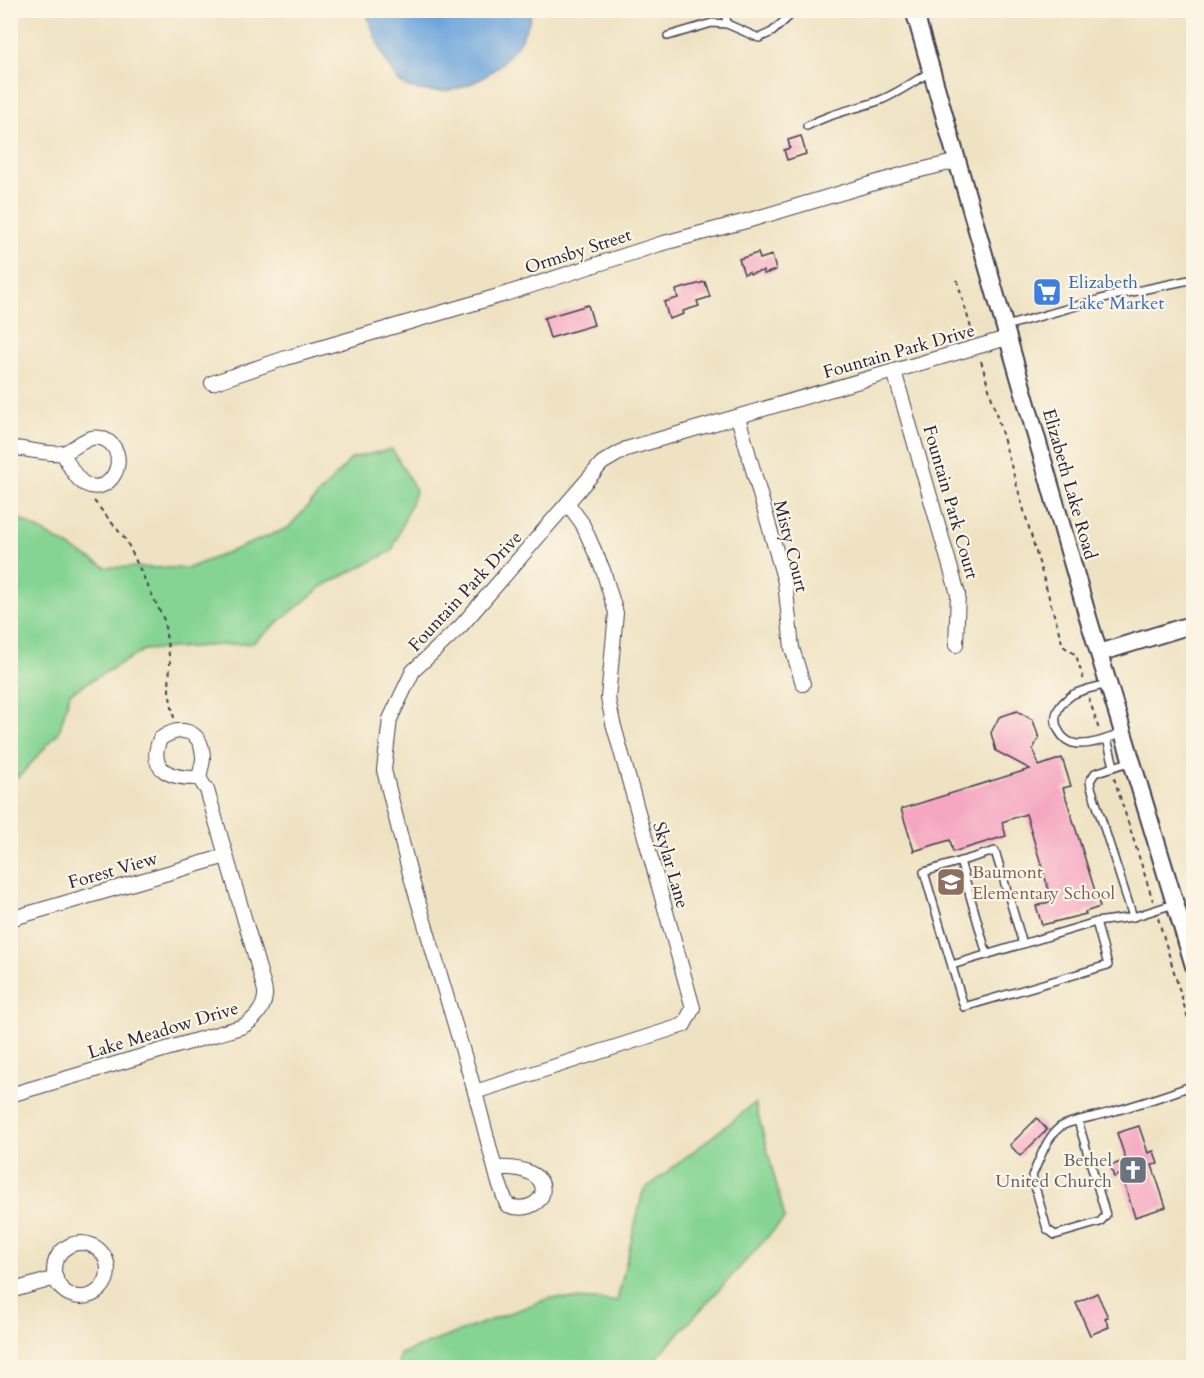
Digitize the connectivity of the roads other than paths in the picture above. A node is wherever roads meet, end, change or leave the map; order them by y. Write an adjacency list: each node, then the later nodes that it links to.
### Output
1 (725, 10): 4 (lane)
2 (796, 10): 4 (lane)
3 (914, 10): 6 (street, Elizabeth Lake Road)
4 (727, 24): 5 (lane)
5 (668, 36)
6 (932, 71): 7 (lane); 8 (street, Elizabeth Lake Road)
7 (807, 126)
8 (958, 161): 10 (street, Elizabeth Lake Road); 12 (street, Ormsby Street)
9 (1194, 279): 10 (lane)
10 (1005, 333): 11 (street, Fountain Park Drive); 19 (street, Elizabeth Lake Road)
11 (894, 371): 13 (street, Fountain Park Drive); 18 (street, Fountain Park Court)
12 (212, 383)
13 (738, 417): 16 (street, Fountain Park Drive); 20 (street, Misty Court)
14 (10, 447): 15 (street)
15 (63, 453): 15 (street)
16 (568, 504): 37 (street, Fountain Park Drive); 37 (street, Skylar Lane)
17 (1194, 624): 19 (street)
18 (956, 645)
19 (1099, 653): 21 (street, Elizabeth Lake Road)
20 (802, 684)
21 (1108, 684): 22 (street, Elizabeth Lake Road); 22 (lane)
22 (1111, 737): 23 (street, Elizabeth Lake Road); 24 (lane)
23 (1132, 761): 24 (lane); 28 (street, Elizabeth Lake Road)
24 (1114, 766): 29 (lane)
25 (200, 778): 25 (street, Lake Meadow Drive); 26 (street, Lake Meadow Drive)
26 (225, 856): 30 (street, Forest View); 38 (street, Lake Meadow Drive)
27 (960, 861): 32 (lane); 33 (lane); 34 (lane)
28 (1175, 904): 29 (lane); 35 (street, Elizabeth Lake Road)
29 (1133, 917): 31 (lane)
30 (10, 919)
31 (1096, 922): 32 (lane); 34 (lane)
32 (1023, 944): 33 (lane)
33 (987, 955): 34 (lane)
34 (952, 965)
35 (1194, 966)
36 (1194, 1085): 39 (lane)
37 (475, 1092): 40 (street, Fountain Park Drive)
38 (10, 1095)
39 (1078, 1121): 39 (lane)
40 (495, 1168)
41 (56, 1278): 42 (street)
42 (10, 1291)

